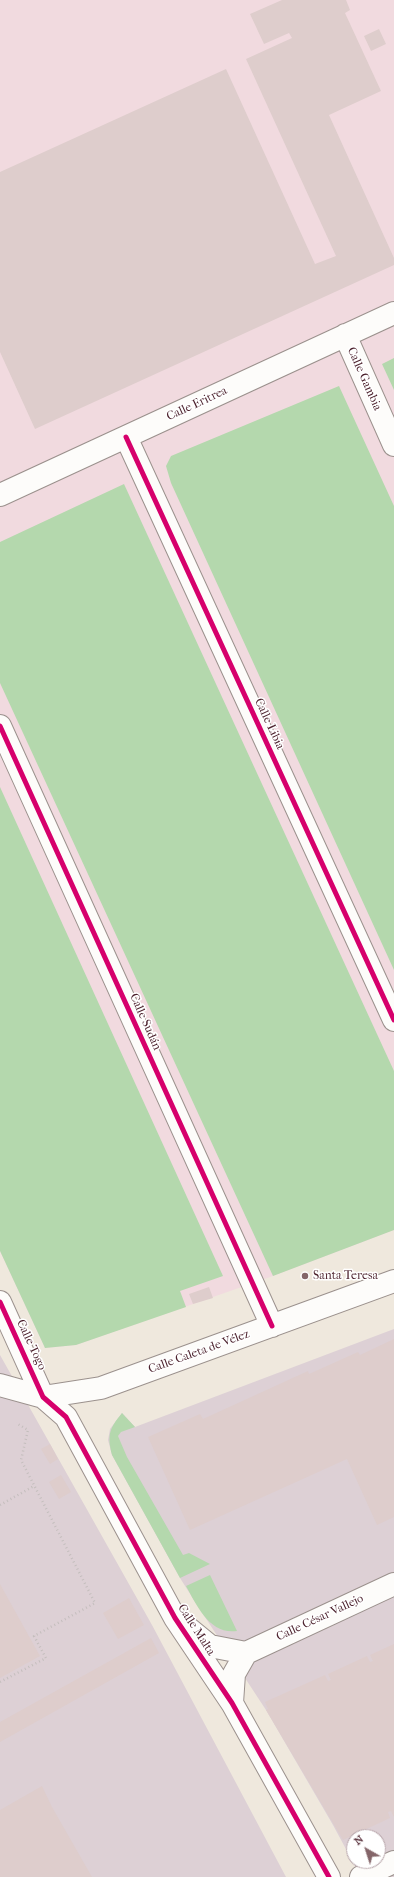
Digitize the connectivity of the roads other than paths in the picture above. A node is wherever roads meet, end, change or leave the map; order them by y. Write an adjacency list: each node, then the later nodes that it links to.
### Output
1 (394, 313): 2 (street, Calle Eritrea)
2 (345, 335): 3 (street, Calle Eritrea); 4 (street, Calle Gambia)
3 (126, 437): 5 (street, Calle Eritrea); 7 (street, Calle Libia)
4 (394, 445)
5 (0, 495)
6 (0, 726): 10 (street, Calle Sudán)
7 (394, 1020)
8 (394, 1281): 10 (street, Calle Caleta de Vélez)
9 (0, 1302): 12 (street, Calle Togo)
10 (272, 1326): 12 (street, Calle Caleta de Vélez)
11 (0, 1385): 12 (street, Calle Caleta de Vélez)
12 (43, 1397): 14 (street, Calle Malta)
13 (394, 1584): 15 (street, Calle César Vallejo)
14 (175, 1618): 15 (street, Calle Malta); 16 (street, Calle Malta)
15 (246, 1653): 16 (street)
16 (232, 1704): 18 (street, Calle Malta)
17 (394, 1862): 19 (street)
18 (329, 1877)
19 (361, 1877)

